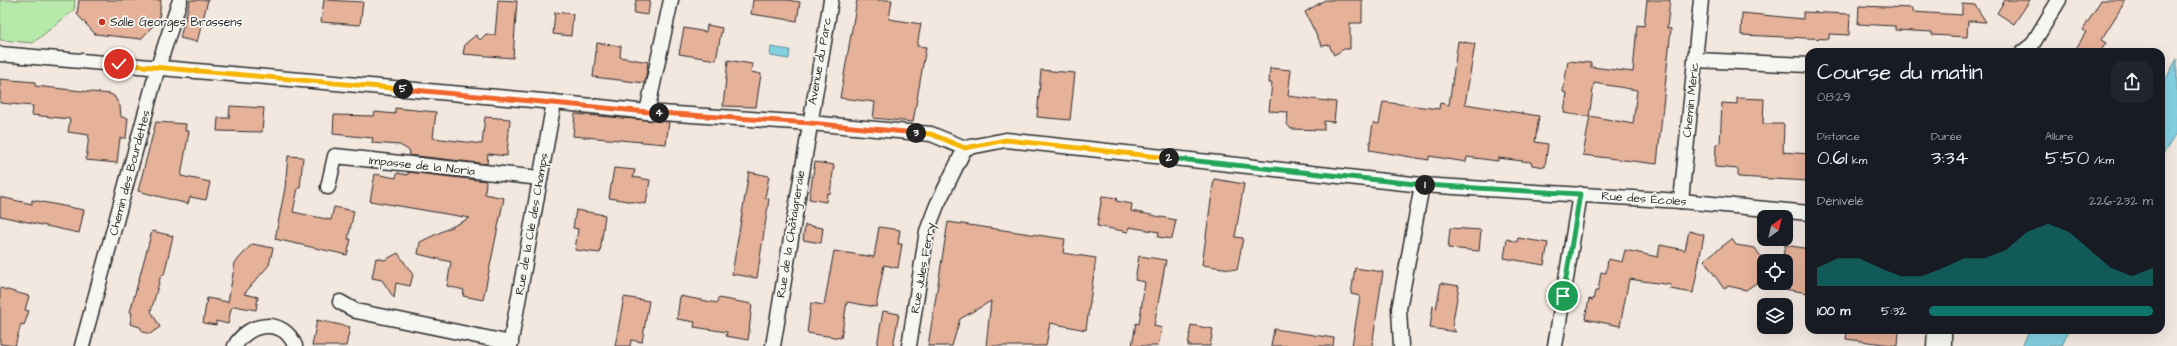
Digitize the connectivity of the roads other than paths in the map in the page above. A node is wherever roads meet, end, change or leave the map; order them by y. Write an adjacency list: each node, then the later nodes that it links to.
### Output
1 (180, 0): 10 (street, Chemin des Bourdettes)
2 (671, 0): 12 (street)
3 (831, 0): 13 (street, Avenue du Parc)
4 (1701, 0): 8 (street, Chemin Méric)
5 (2059, 0): 6 (street)
6 (2028, 48)
7 (0, 54): 10 (street)
8 (1696, 60): 9 (street); 19 (street, Chemin Méric)
9 (1805, 65)
10 (158, 67): 11 (street); 25 (street, Chemin des Bourdettes)
11 (554, 102): 12 (street); 15 (street, Rue de la Clé des Champs)
12 (647, 112): 13 (street)
13 (810, 123): 14 (street); 28 (street, Rue de la Châtaigneraie)
14 (965, 148): 16 (street, Rue des Écoles); 29 (street, Rue Jules Ferry)
15 (540, 178): 17 (street, Impasse de la Noria); 24 (street, Rue de la Clé des Champs)
16 (1422, 185): 18 (street, Rue des Écoles); 30 (street)
17 (328, 187)
18 (1580, 194): 19 (street, Rue des Écoles); 31 (street)
19 (1681, 201): 20 (street, Rue des Écoles)
20 (1805, 213)
21 (340, 302): 24 (street)
22 (1934, 334): 32 (street)
23 (1944, 334): 33 (street)
24 (511, 344)
25 (82, 346)
26 (235, 346): 27 (street)
27 (295, 346)
28 (773, 346)
29 (909, 346)
30 (1401, 346)
31 (1555, 346)
32 (1934, 346)
33 (1944, 346)

